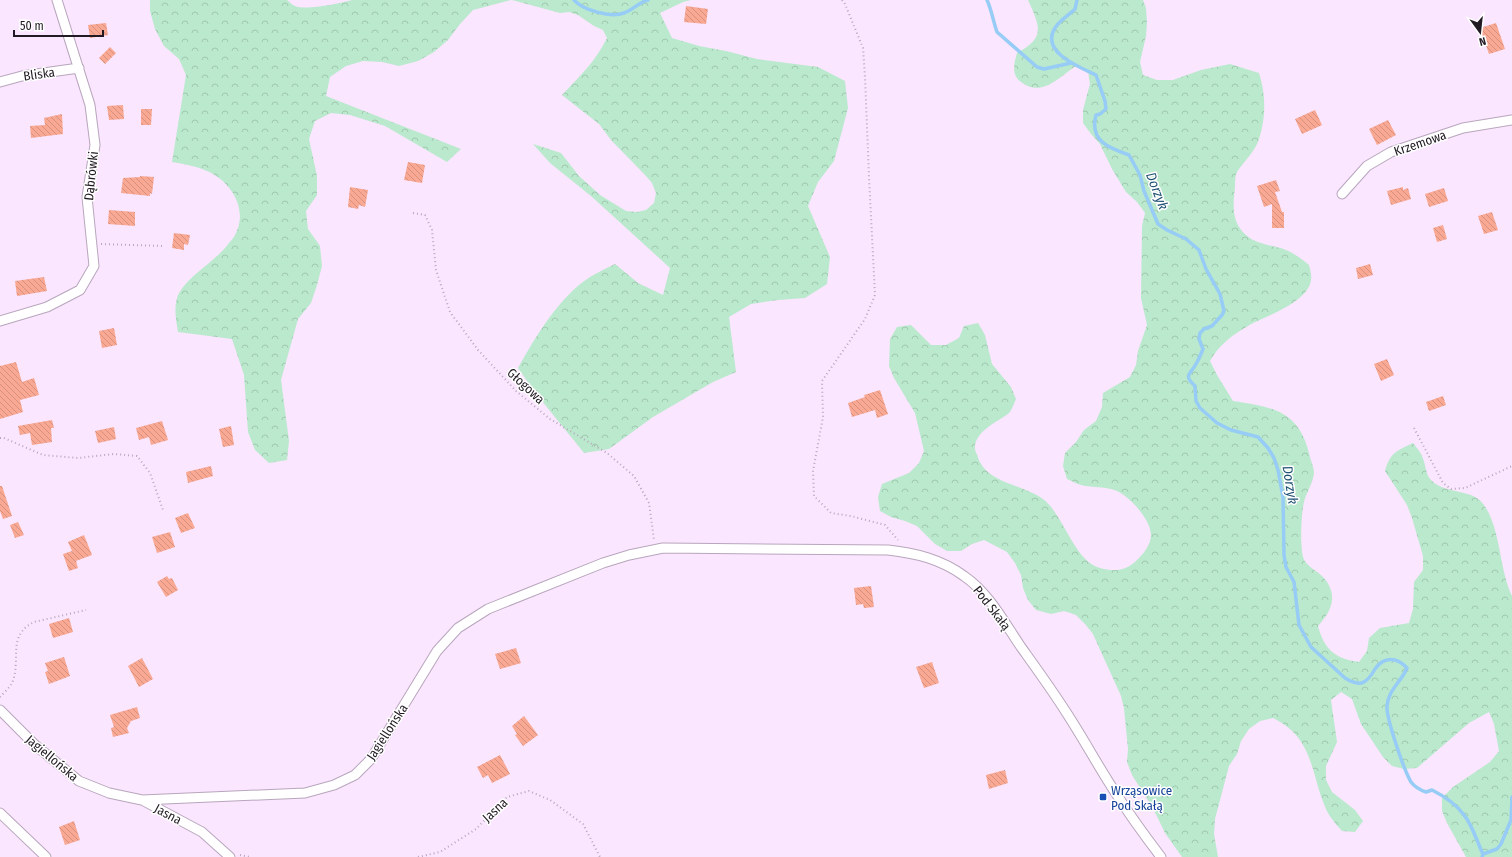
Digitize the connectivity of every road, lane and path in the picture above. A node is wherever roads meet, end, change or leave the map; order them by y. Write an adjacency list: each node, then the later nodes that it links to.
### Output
1 (57, 0): 3 (street, Dąbrówki)
2 (842, 0): 16 (path)
3 (79, 68): 4 (street, Bliska); 8 (street, Dąbrówki)
4 (0, 82)
5 (1512, 120): 6 (street, Krzemowa)
6 (1342, 194)
7 (413, 213): 15 (path, Głogowa)
8 (92, 244): 9 (path); 10 (street, Dąbrówki)
9 (164, 246)
10 (0, 321)
11 (1414, 428): 13 (path)
12 (0, 438): 14 (path)
13 (1512, 466)
14 (163, 510)
15 (659, 548): 16 (street, Pod Skałą); 20 (street, Jagiellońska)
16 (908, 552): 26 (street, Pod Skałą)
17 (86, 610): 18 (path)
18 (0, 697)
19 (0, 710): 20 (street, Jagiellońska)
20 (142, 800): 23 (street, Jasna)
21 (0, 813): 22 (street)
22 (46, 857)
23 (230, 857)
24 (418, 857): 25 (path, Jasna)
25 (600, 857)
26 (1161, 857)

